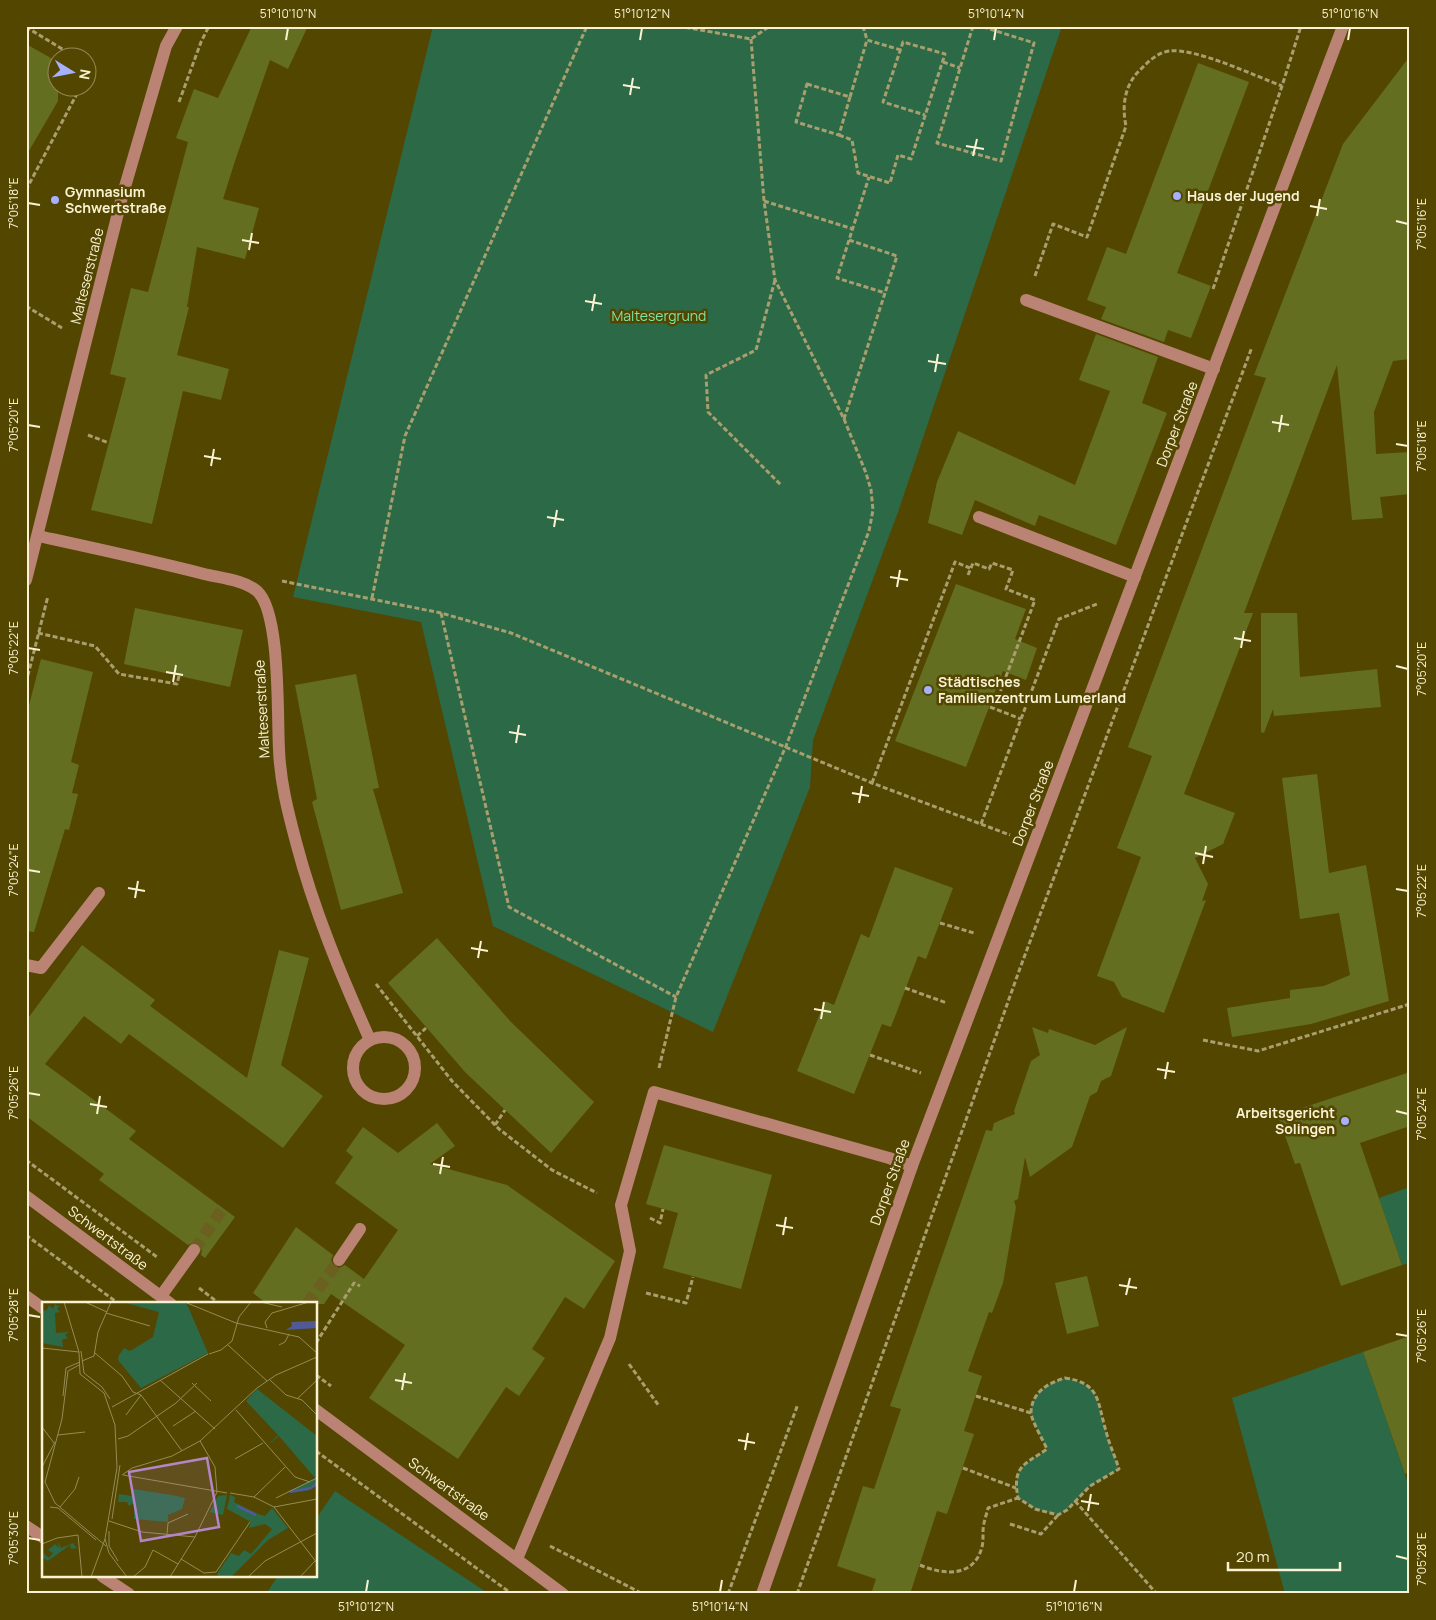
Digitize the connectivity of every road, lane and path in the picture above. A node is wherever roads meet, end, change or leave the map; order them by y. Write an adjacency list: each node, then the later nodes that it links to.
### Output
1 (177, 26): 40 (street, Malteserstraße)
2 (587, 26): 49 (path)
3 (678, 26): 11 (path)
4 (770, 26): 11 (path)
5 (863, 26): 12 (path)
6 (973, 26): 16 (path)
7 (980, 26): 16 (path)
8 (1301, 26): 17 (path)
9 (1343, 26): 34 (street, Dorper Straße)
10 (26, 27): 13 (path)
11 (751, 39): 24 (path)
12 (867, 40): 14 (path); 18 (path)
13 (61, 48)
14 (901, 50): 15 (path); 20 (path)
15 (943, 62): 16 (path); 20 (path)
16 (960, 68)
17 (1282, 86): 29 (path); 30 (path)
18 (850, 97): 21 (path); 21 (path)
19 (75, 98): 23 (path)
20 (926, 115): 22 (path)
21 (839, 135): 22 (path)
22 (869, 177): 25 (path)
23 (26, 190)
24 (764, 201): 25 (path); 27 (path)
25 (853, 228): 26 (path)
26 (849, 240): 28 (path); 28 (path)
27 (775, 280): 35 (path); 38 (path)
28 (885, 293): 35 (path)
29 (1211, 293)
30 (1026, 300): 34 (street)
31 (26, 306): 32 (path)
32 (64, 329)
33 (1254, 343): 120 (path)
34 (1214, 369): 44 (street, Dorper Straße)
35 (844, 419): 54 (path)
36 (88, 435): 37 (path)
37 (109, 443)
38 (781, 485)
39 (979, 517): 41 (street)
40 (33, 544): 45 (street, Malteserstraße); 69 (street, Malteserstraße)
41 (1112, 567): 44 (street); 53 (path)
42 (970, 568): 43 (path); 47 (path); 55 (path)
43 (968, 575)
44 (1135, 577): 77 (street, Dorper Straße)
45 (26, 580)
46 (1001, 587): 47 (path)
47 (1006, 589): 53 (path)
48 (281, 590): 49 (path)
49 (372, 598): 50 (path)
50 (441, 612): 54 (path); 64 (path)
51 (38, 633): 52 (path)
52 (179, 676)
53 (1021, 719): 56 (path)
54 (786, 746): 55 (path); 64 (path)
55 (872, 783): 56 (path)
56 (981, 824): 57 (path)
57 (1011, 836)
58 (99, 893): 61 (street)
59 (940, 923): 60 (path)
60 (974, 934)
61 (26, 965)
62 (376, 983): 68 (path)
63 (905, 988): 65 (path)
64 (676, 997): 73 (path)
65 (948, 1003)
66 (1410, 1004): 70 (path)
67 (426, 1028): 68 (path)
68 (417, 1036): 75 (path)
69 (370, 1040): 69 (street)
70 (1203, 1040)
71 (870, 1055): 72 (path)
72 (922, 1073)
73 (654, 1092): 77 (street); 79 (street)
74 (505, 1110): 75 (path)
75 (495, 1125): 79 (path)
76 (26, 1160): 84 (path)
77 (912, 1166): 119 (street, Dorper Straße)
78 (26, 1196): 89 (street, Schwertstraße)
79 (621, 1205): 87 (street)
80 (360, 1229): 83 (street)
81 (26, 1235): 90 (path)
82 (194, 1250): 84 (street)
83 (339, 1260)
84 (178, 1272): 89 (street); 91 (path)
85 (693, 1277): 87 (path)
86 (360, 1286): 94 (path)
87 (622, 1287): 93 (street)
88 (26, 1296): 92 (street)
89 (166, 1300)
90 (116, 1302)
91 (217, 1302)
92 (42, 1308)
93 (610, 1338): 98 (path); 109 (street)
94 (318, 1340)
95 (318, 1376): 96 (path)
96 (332, 1387)
97 (976, 1396): 100 (path)
98 (659, 1406)
99 (318, 1411): 111 (street, Schwertstraße)
100 (1031, 1414): 103 (path); 105 (path)
101 (318, 1452): 116 (path)
102 (963, 1468): 103 (path)
103 (1016, 1488): 104 (path)
104 (1018, 1498): 106 (path); 112 (path)
105 (1076, 1501): 106 (path); 121 (path)
106 (1058, 1515): 107 (path)
107 (1010, 1524)
108 (26, 1526): 110 (street)
109 (528, 1534): 111 (street); 114 (path)
110 (42, 1537)
111 (517, 1559): 117 (street, Schwertstraße)
112 (920, 1565)
113 (105, 1578): 115 (street)
114 (637, 1592): 118 (path)
115 (129, 1594)
116 (512, 1594)
117 (563, 1594)
118 (643, 1594)
119 (762, 1594)
120 (797, 1594)
121 (1157, 1594)

